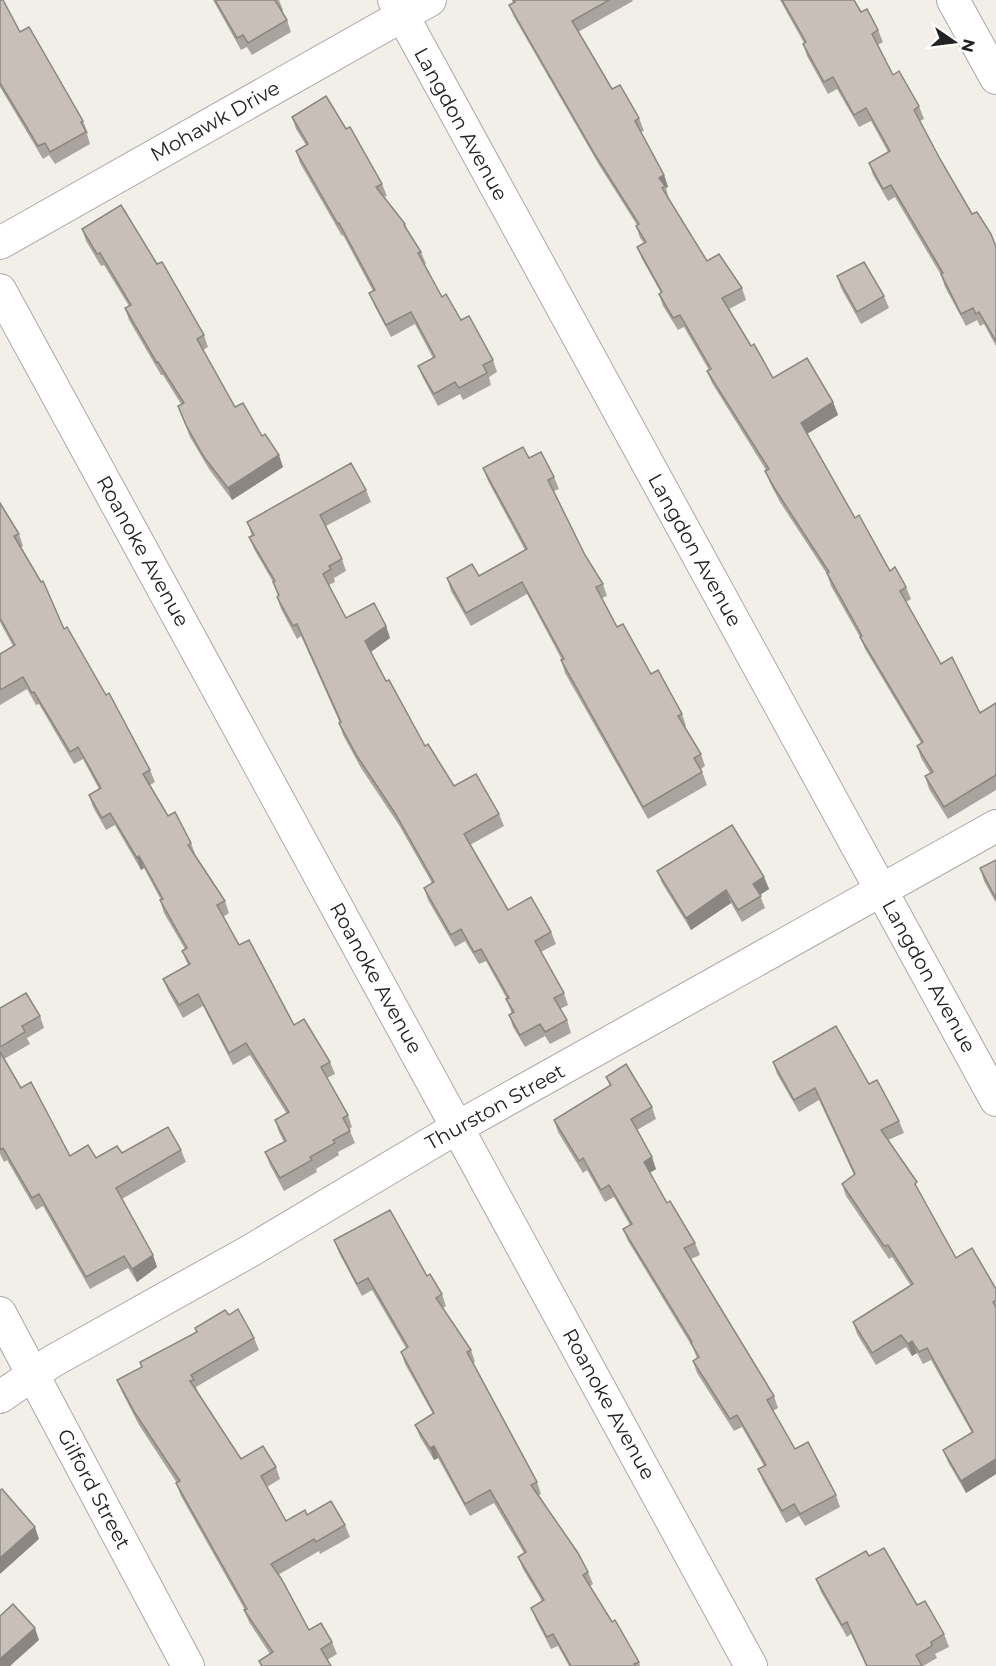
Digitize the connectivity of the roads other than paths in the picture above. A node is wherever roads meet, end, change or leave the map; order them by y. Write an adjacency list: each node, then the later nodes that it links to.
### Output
1 (430, 0): 3 (street, Mohawk Drive)
2 (953, 0): 4 (street)
3 (398, 8): 5 (street, Mohawk Drive); 8 (street, Langdon Avenue)
4 (996, 78)
5 (0, 243)
6 (0, 290): 10 (street, Roanoke Avenue)
7 (996, 826): 8 (street, Thurston Street)
8 (882, 890): 9 (street, Langdon Avenue); 10 (street, Thurston Street)
9 (996, 1100)
10 (458, 1127): 12 (street, Thurston Street); 15 (street, Roanoke Avenue)
11 (0, 1313): 12 (street, Gilford Street)
12 (34, 1374): 13 (street, Thurston Street); 14 (street, Gilford Street)
13 (0, 1397)
14 (188, 1666)
15 (752, 1666)

